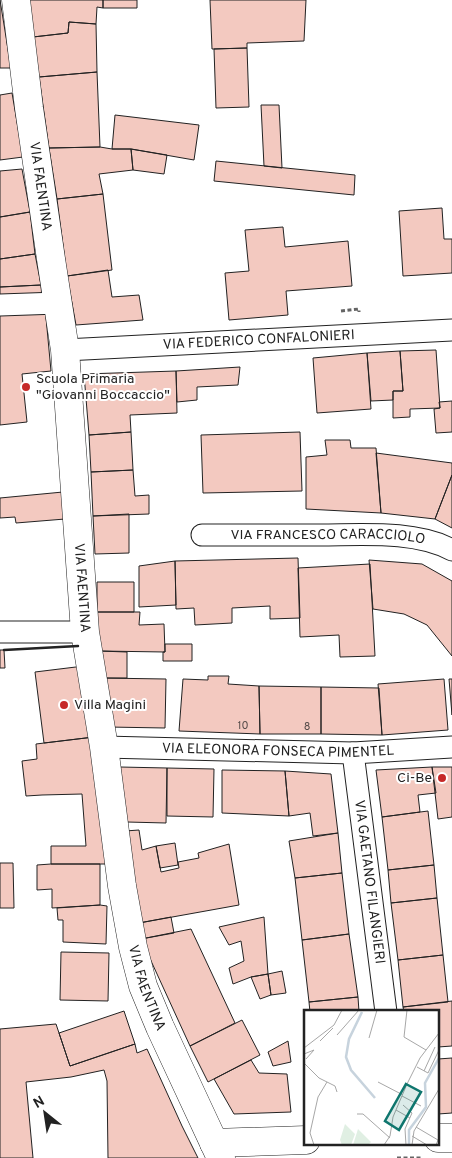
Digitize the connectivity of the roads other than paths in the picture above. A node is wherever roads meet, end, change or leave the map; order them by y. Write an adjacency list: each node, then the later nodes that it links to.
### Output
1 (16, 0): 2 (street, VIA FAENTINA)
2 (58, 304): 3 (street); 5 (street, VIA FAENTINA)
3 (0, 305)
4 (452, 330): 5 (street, VIA FEDERICO CONFALONIERI)
5 (66, 350): 9 (street, VIA FAENTINA)
6 (202, 535): 7 (street, VIA FRANCESCO CARACCIOLO)
7 (452, 550)
8 (0, 632): 9 (street)
9 (85, 632): 10 (street, VIA FAENTINA)
10 (104, 747): 12 (street, VIA ELEONORA FONSECA PIMENTEL); 15 (street, VIA FAENTINA)
11 (452, 747): 12 (street, VIA ELEONORA FONSECA PIMENTEL)
12 (352, 753): 13 (street, VIA GAETANO FILANGIERI)
13 (386, 1010)
14 (304, 1140): 15 (street)
15 (218, 1150)

